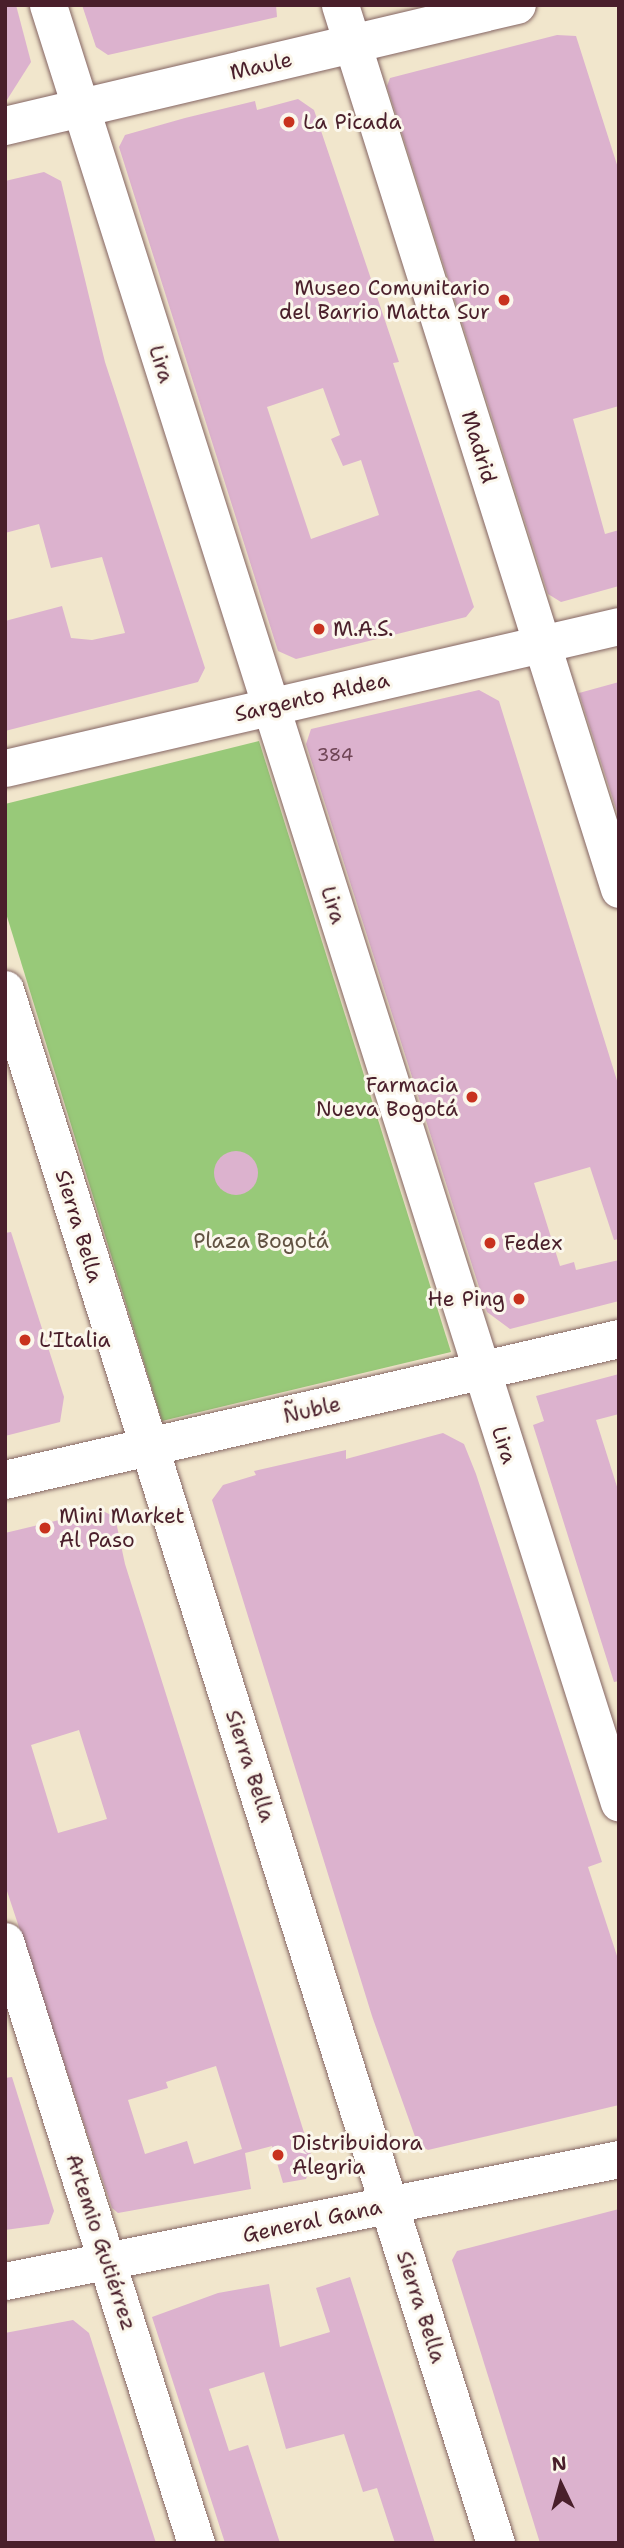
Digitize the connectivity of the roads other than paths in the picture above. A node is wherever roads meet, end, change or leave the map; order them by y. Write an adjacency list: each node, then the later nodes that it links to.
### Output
1 (48, 5): 5 (street, Lira)
2 (340, 5): 4 (street, Madrid)
3 (517, 5): 4 (main road, Maule)
4 (352, 44): 5 (main road, Maule); 8 (street, Madrid)
5 (81, 108): 6 (main road, Maule); 9 (street, Lira)
6 (5, 126)
7 (619, 626): 8 (street, Sargento Aldea)
8 (541, 644): 9 (street, Sargento Aldea); 11 (street, Madrid)
9 (270, 707): 10 (street, Sargento Aldea); 14 (street, Lira)
10 (5, 768)
11 (619, 889)
12 (5, 990): 15 (main road, Sierra Bella)
13 (619, 1339): 14 (main road, Ñuble)
14 (481, 1371): 15 (main road, Ñuble); 17 (street, Lira)
15 (149, 1448): 16 (main road, Ñuble); 20 (main road, Sierra Bella)
16 (5, 1480)
17 (619, 1803)
18 (5, 1941): 21 (street, Artemio Gutiérrez)
19 (619, 2159): 20 (street, General Gana)
20 (389, 2205): 21 (street, General Gana); 24 (main road, Sierra Bella)
21 (107, 2262): 22 (street, General Gana); 23 (street, Artemio Gutiérrez)
22 (5, 2281)
23 (196, 2543)
24 (496, 2543)

